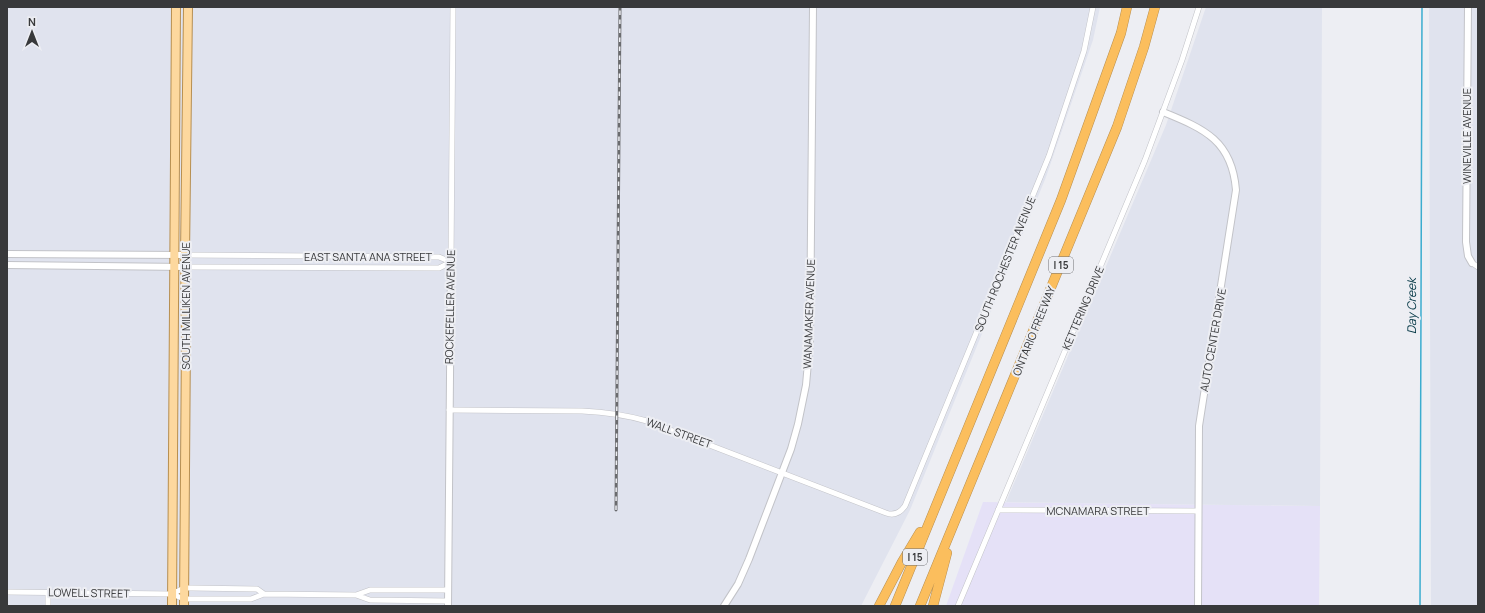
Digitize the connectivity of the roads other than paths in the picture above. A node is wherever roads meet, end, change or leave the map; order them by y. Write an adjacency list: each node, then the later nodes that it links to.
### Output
1 (176, 7): 12 (main road, SOUTH MILLIKEN AVENUE)
2 (188, 7): 13 (main road, SOUTH MILLIKEN AVENUE)
3 (453, 7): 14 (street, ROCKEFELLER AVENUE)
4 (813, 7): 20 (street, WANAMAKER AVENUE)
5 (1093, 7): 24 (street, SOUTH ROCHESTER AVENUE)
6 (1127, 7): 21 (highway, I 15)
7 (1155, 7): 25 (highway, ONTARIO FREEWAY / I 15)
8 (1199, 7): 10 (street, KETTERING DRIVE)
9 (1468, 7): 16 (street, WINEVILLE AVENUE)
10 (1164, 112): 22 (street, KETTERING DRIVE); 23 (street, AUTO CENTER DRIVE)
11 (7, 254): 12 (street, EAST SANTA ANA STREET)
12 (174, 255): 13 (street, EAST SANTA ANA STREET); 17 (main road, SOUTH MILLIKEN AVENUE)
13 (185, 255): 14 (street, EAST SANTA ANA STREET); 18 (main road, SOUTH MILLIKEN AVENUE)
14 (451, 262): 18 (street, EAST SANTA ANA STREET); 19 (street, ROCKEFELLER AVENUE)
15 (7, 265): 17 (street, EAST SANTA ANA STREET)
16 (1475, 265)
17 (174, 267): 18 (street, EAST SANTA ANA STREET); 30 (main road, SOUTH MILLIKEN AVENUE)
18 (186, 267): 26 (main road, SOUTH MILLIKEN AVENUE)
19 (449, 410): 20 (street, WALL STREET); 27 (street, ROCKEFELLER AVENUE)
20 (783, 472): 24 (street, WALL STREET); 37 (street, WANAMAKER AVENUE)
21 (934, 509): 38 (highway); 39 (highway, I 15)
22 (998, 510): 23 (street, MCNAMARA STREET); 42 (street, KETTERING DRIVE)
23 (1198, 511): 43 (street, AUTO CENTER DRIVE)
24 (898, 514)
25 (956, 518): 40 (highway, ONTARIO FREEWAY / I 15); 41 (highway)
26 (184, 588): 30 (street, LOWELL STREET); 31 (street, LOWELL STREET); 33 (main road, SOUTH MILLIKEN AVENUE)
27 (448, 590): 32 (street, LOWELL STREET); 34 (street, ROCKEFELLER AVENUE)
28 (7, 592): 29 (street, LOWELL STREET)
29 (48, 593): 30 (street, LOWELL STREET); 35 (street)
30 (172, 594): 33 (street, LOWELL STREET); 36 (main road, SOUTH MILLIKEN AVENUE)
31 (264, 594): 32 (street, LOWELL STREET); 33 (street, LOWELL STREET)
32 (356, 595): 34 (street, LOWELL STREET)
33 (184, 602)
34 (448, 604)
35 (48, 606)
36 (172, 606)
37 (724, 606)
38 (879, 606)
39 (895, 606)
40 (920, 606)
41 (933, 606)
42 (958, 606)
43 (1198, 606)

